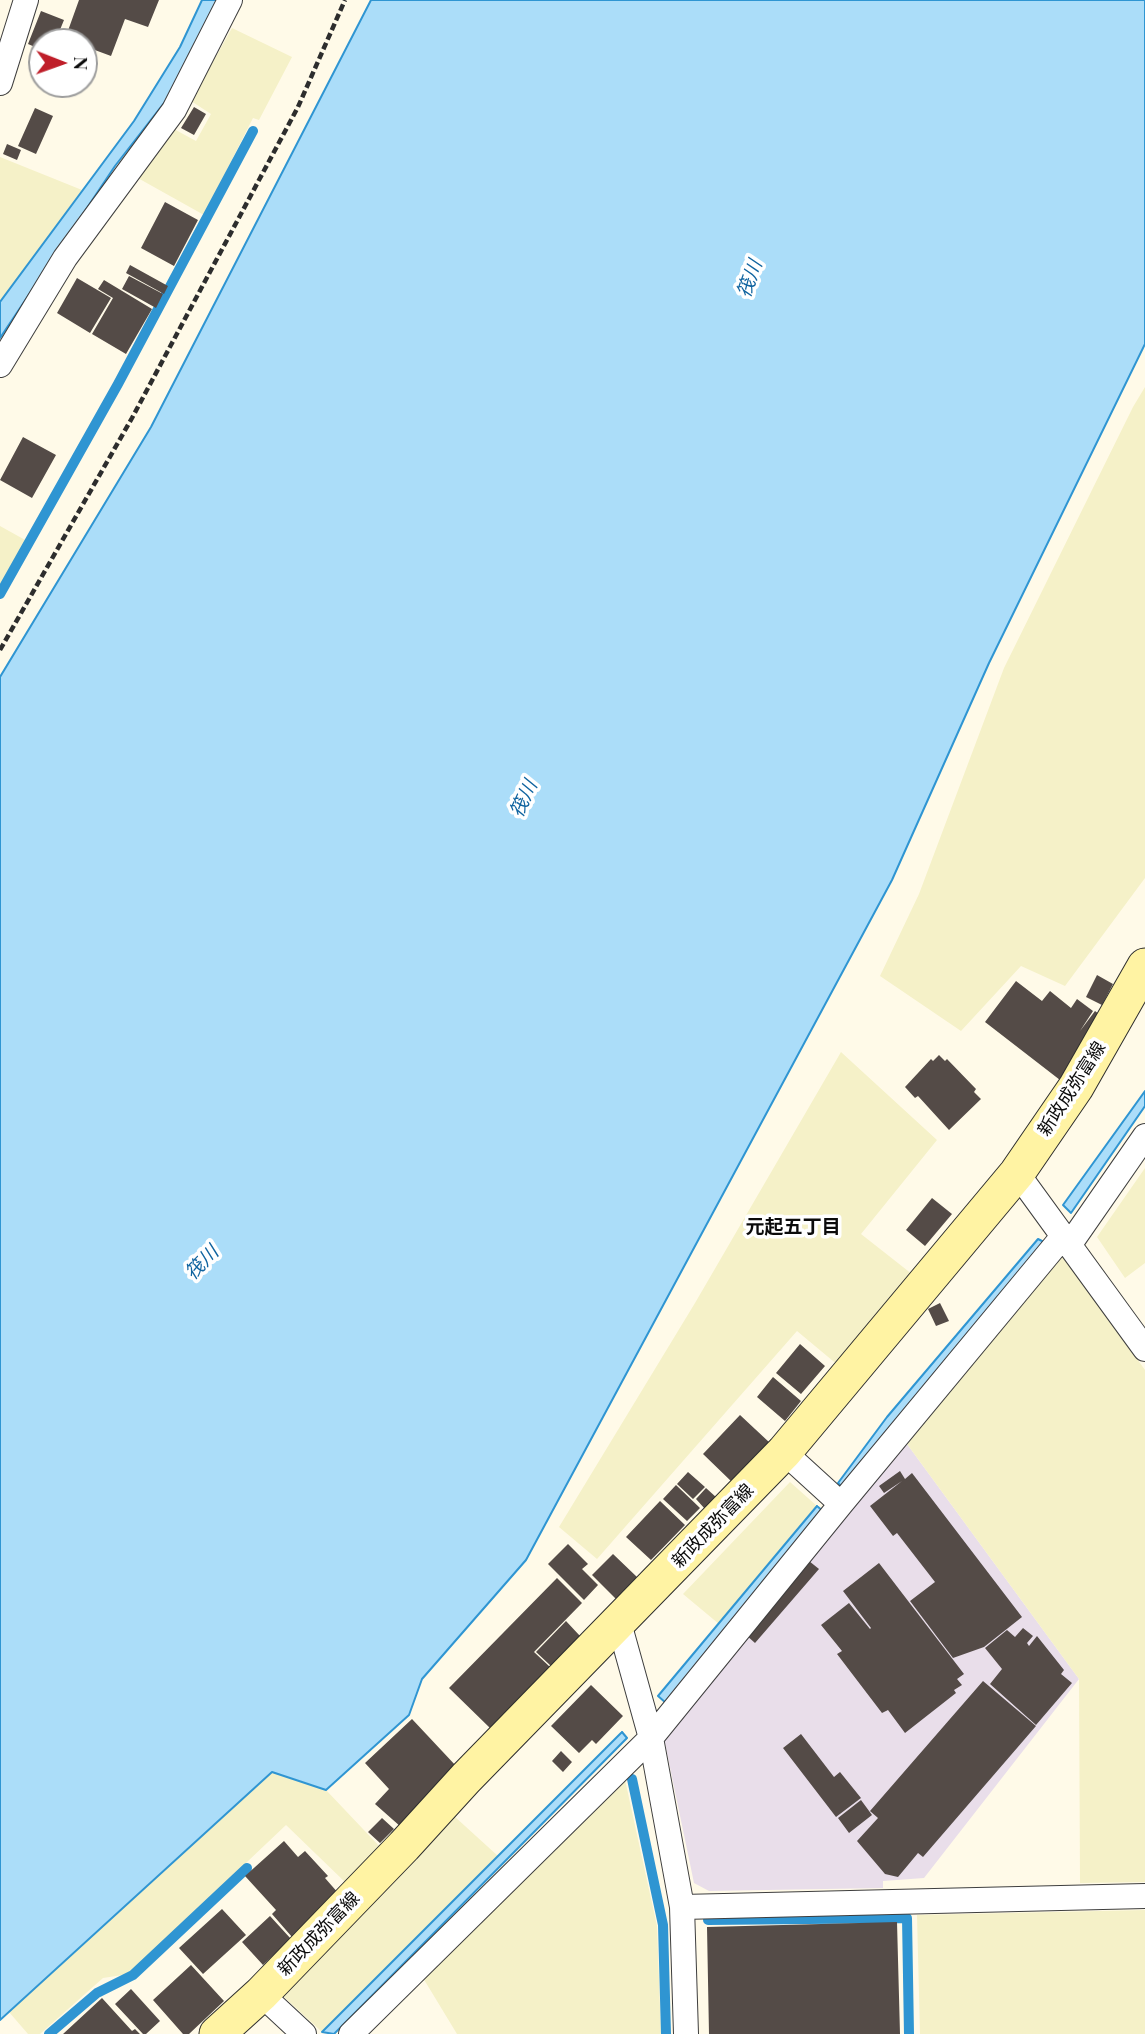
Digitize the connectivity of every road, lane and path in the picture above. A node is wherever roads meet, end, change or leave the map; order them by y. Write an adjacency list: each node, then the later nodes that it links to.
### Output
1 (26, 0): 4 (street)
2 (230, 0): 5 (street)
3 (345, 0): 6 (path)
4 (0, 83)
5 (2, 358)
6 (0, 650)
7 (1145, 966): 9 (main road, 新政成弥富線)
8 (1145, 1136): 10 (street)
9 (1017, 1173): 10 (street); 12 (main road, 新政成弥富線)
10 (1067, 1240): 11 (street); 13 (street)
11 (1145, 1349)
12 (784, 1452): 13 (street); 14 (main road, 新政成弥富線)
13 (841, 1504): 15 (street)
14 (619, 1623): 15 (street); 18 (main road, 新政成弥富線)
15 (651, 1738): 17 (street); 21 (street)
16 (1145, 1896): 17 (street)
17 (682, 1907): 22 (street)
18 (261, 1994): 19 (main road, 新政成弥富線); 20 (street)
19 (217, 2034)
20 (304, 2034)
21 (351, 2034)
22 (685, 2034)

